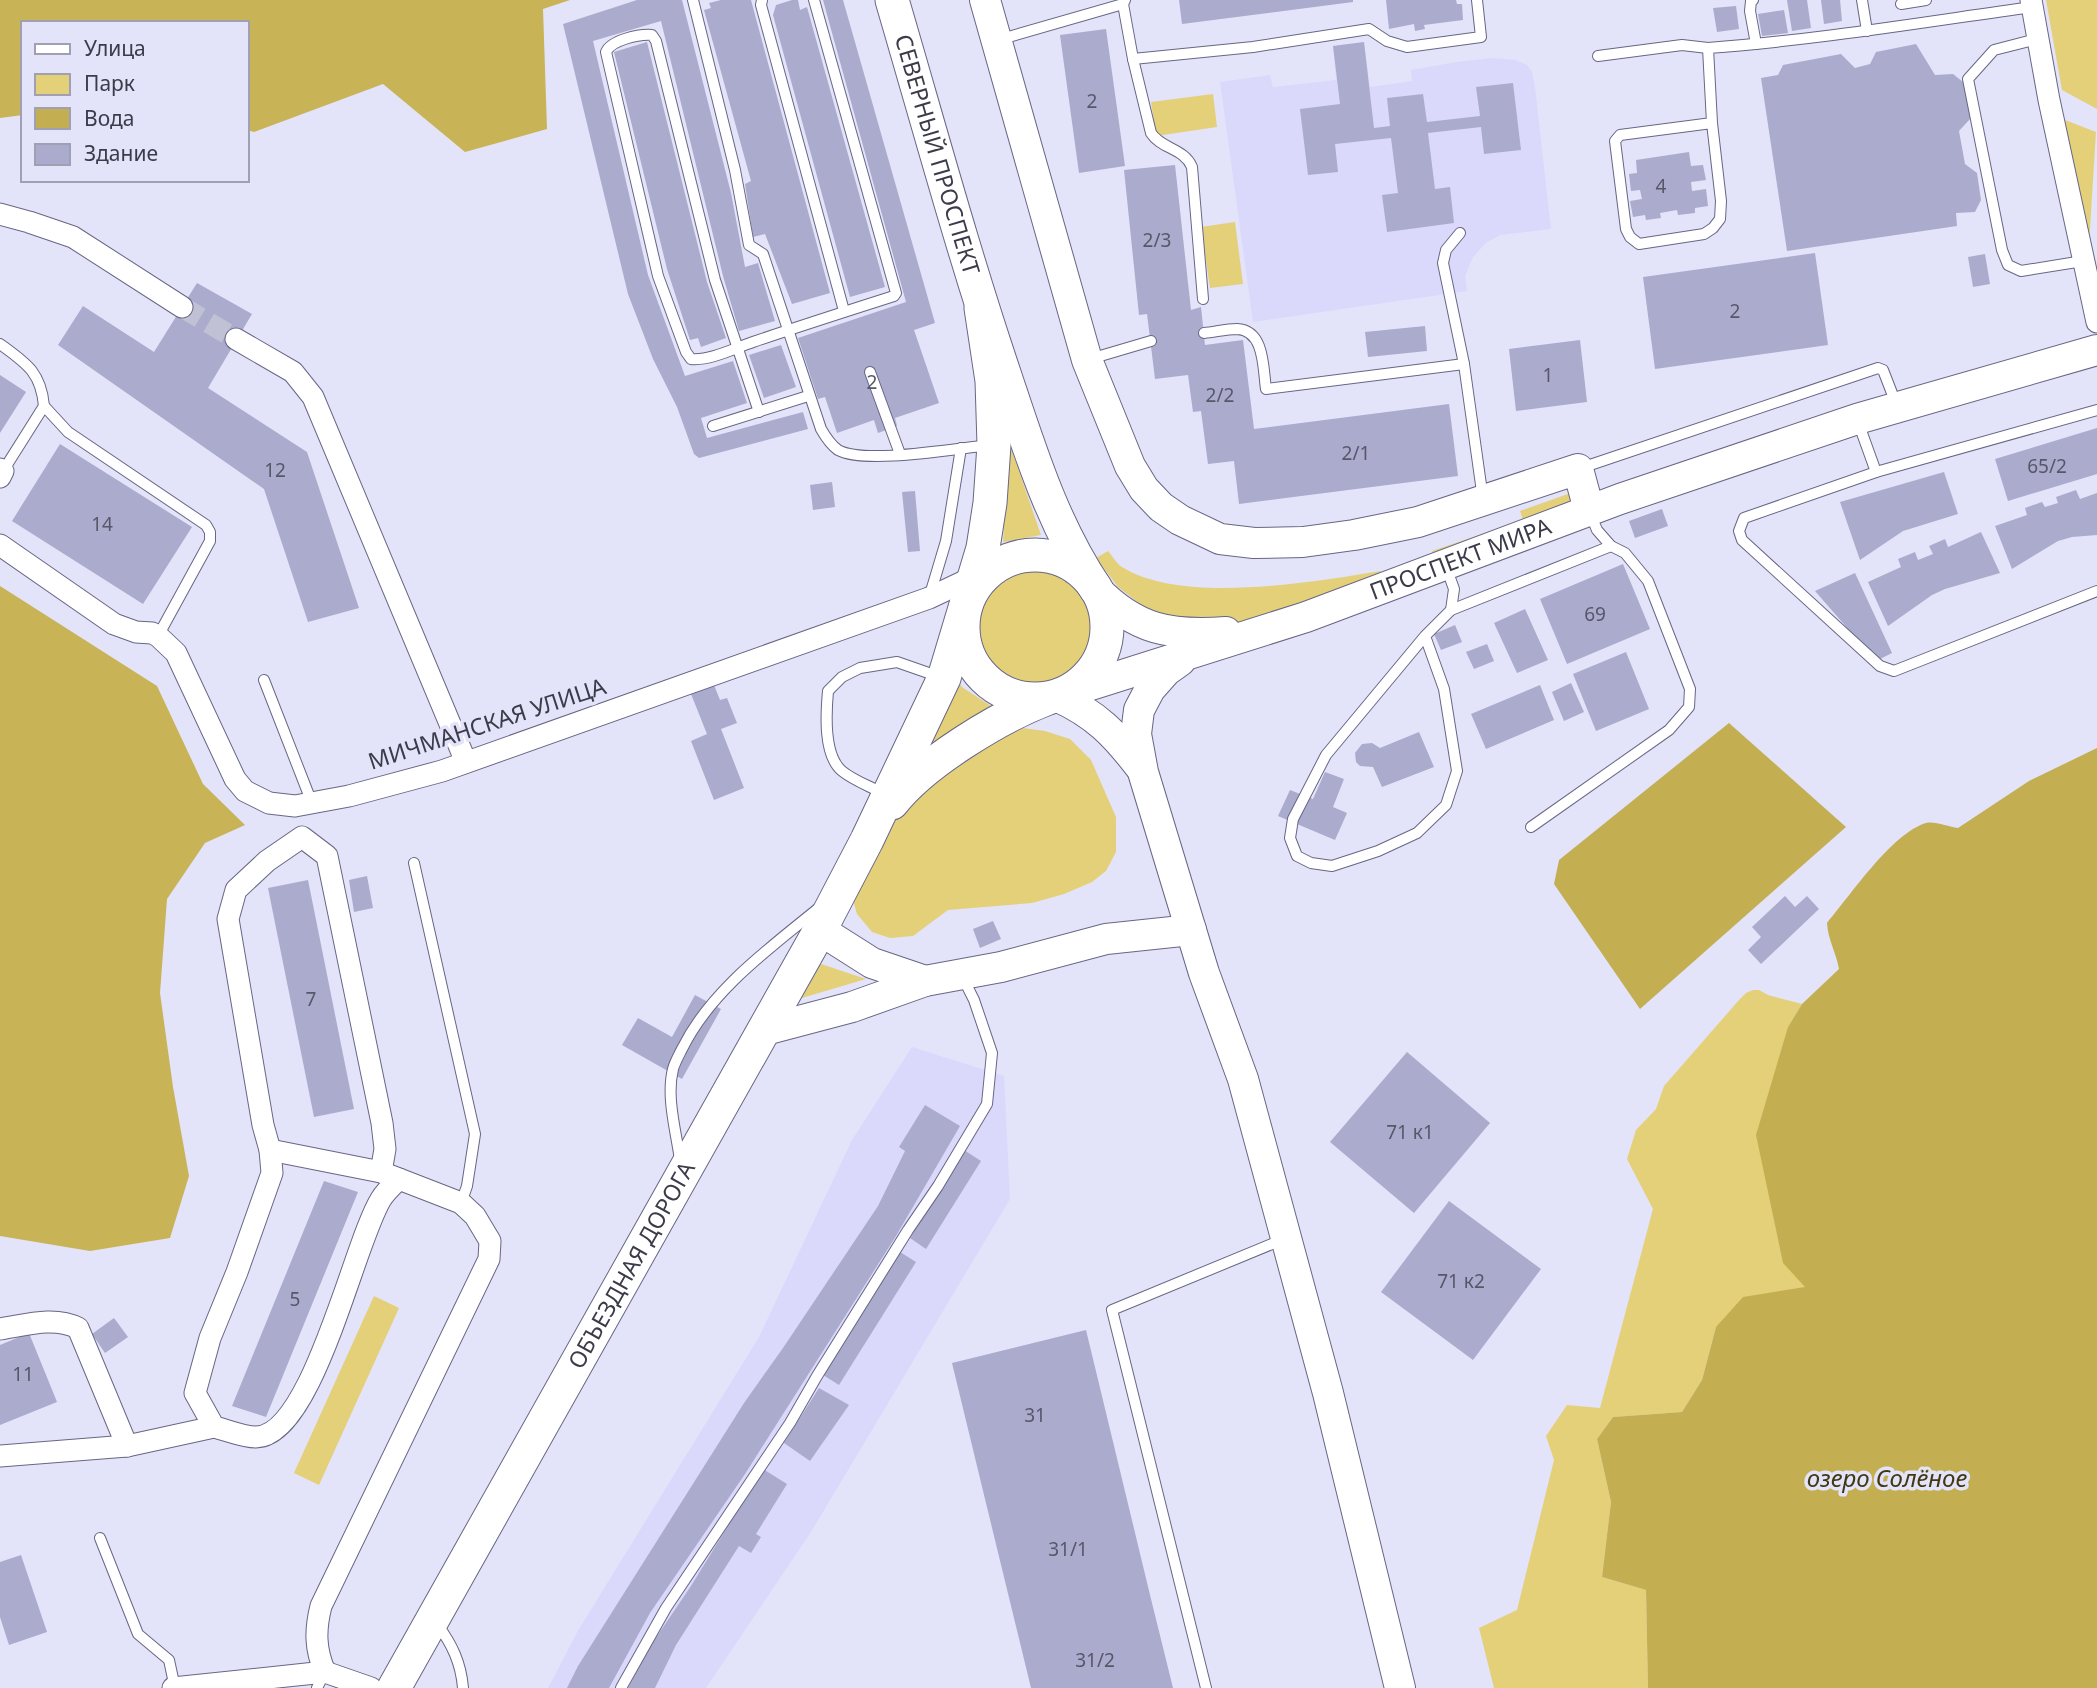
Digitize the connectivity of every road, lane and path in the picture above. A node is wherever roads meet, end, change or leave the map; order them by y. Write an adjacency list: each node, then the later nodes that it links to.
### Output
1 (693, 0): 29 (lane)
2 (762, 0): 27 (lane)
3 (814, 0): 27 (lane)
4 (892, 0): 26 (main road, СЕВЕРНЫЙ ПРОСПЕКТ)
5 (985, 0): 15 (main road)
6 (1477, 0): 19 (lane)
7 (1753, 0): 16 (lane)
8 (1862, 0): 13 (lane)
9 (1926, 0): 11 (lane)
10 (1124, 2): 15 (lane); 19 (lane)
11 (1901, 4)
12 (2031, 4): 13 (lane); 14 (street)
13 (1867, 31): 16 (lane)
14 (2037, 38): 23 (street); 23 (lane)
15 (995, 41): 36 (main road)
16 (1756, 44): 17 (lane)
17 (1708, 48): 18 (lane); 20 (lane)
18 (1598, 56)
19 (1133, 59): 24 (lane)
20 (1712, 123): 20 (lane)
21 (0, 214): 25 (street)
22 (1461, 233): 37 (lane)
23 (2083, 261): 28 (street)
24 (1203, 299)
25 (182, 307)
26 (982, 307): 46 (main road); 58 (main road)
27 (844, 311): 29 (lane)
28 (2097, 322)
29 (786, 331): 34 (lane); 39 (lane)
30 (1204, 333): 37 (lane)
31 (236, 339): 70 (street)
32 (1151, 341): 36 (lane)
33 (0, 344): 40 (lane)
34 (737, 347): 34 (lane); 43 (lane)
35 (2097, 350): 41 (main road, ПРОСПЕКТ МИРА)
36 (1087, 360): 52 (main road)
37 (1464, 364): 52 (lane)
38 (870, 372): 48 (lane)
39 (808, 396): 43 (lane); 48 (lane)
40 (44, 406): 50 (lane); 64 (lane)
41 (1896, 406): 44 (main road, ПРОСПЕКТ МИРА); 49 (lane)
42 (2097, 410): 51 (lane)
43 (759, 412): 45 (lane)
44 (1857, 419): 51 (lane); 53 (main road, ПРОСПЕКТ МИРА)
45 (713, 426)
46 (994, 445): 47 (lane); 57 (main road)
47 (961, 448): 48 (lane); 60 (lane)
48 (900, 454)
49 (1578, 469): 52 (main road); 53 (main road)
50 (1, 472)
51 (1876, 472): 59 (lane)
52 (1484, 502)
53 (1589, 510): 55 (lane); 56 (main road, ПРОСПЕКТ МИРА)
54 (0, 545): 64 (street)
55 (1611, 546): 62 (lane); 74 (lane)
56 (1445, 565): 62 (lane); 63 (main road, ПРОСПЕКТ МИРА)
57 (989, 570): 58 (main road); 60 (street, МИЧМАНСКАЯ УЛИЦА); 61 (main road)
58 (1096, 589): 63 (main road); 69 (main road)
59 (2097, 590)
60 (929, 598): 70 (street, МИЧМАНСКАЯ УЛИЦА)
61 (965, 610): 67 (main road); 69 (main road)
62 (1451, 611): 65 (lane)
63 (1306, 617): 66 (main road, ПРОСПЕКТ МИРА)
64 (158, 636): 73 (street, МИЧМАНСКАЯ УЛИЦА)
65 (1425, 636): 65 (lane)
66 (1191, 653): 69 (main road, ПРОСПЕКТ МИРА); 71 (main road)
67 (944, 678): 72 (main road); 72 (lane)
68 (264, 680): 73 (lane)
69 (1056, 696): 71 (main road); 75 (main road, ПРОСПЕКТ МИРА)
70 (466, 762): 73 (street, МИЧМАНСКАЯ УЛИЦА)
71 (1143, 772): 79 (main road)
72 (888, 797): 75 (main road)
73 (312, 803)
74 (1531, 827)
75 (867, 840): 77 (main road, ОБЪЕЗДНАЯ ДОРОГА)
76 (414, 863): 86 (lane)
77 (841, 889): 78 (main road, ОБЪЕЗДНАЯ ДОРОГА); 85 (lane)
78 (820, 930): 81 (main road); 82 (main road, ОБЪЕЗДНАЯ ДОРОГА)
79 (1191, 930): 80 (main road); 87 (main road)
80 (962, 976): 81 (main road); 99 (lane)
81 (925, 981): 82 (main road)
82 (765, 1030): 85 (main road, ОБЪЕЗДНАЯ ДОРОГА)
83 (270, 1150): 84 (street); 84 (street); 89 (street)
84 (390, 1175): 86 (street); 89 (street)
85 (683, 1177): 93 (main road, ОБЪЕЗДНАЯ ДОРОГА)
86 (461, 1203): 94 (street)
87 (1287, 1238): 100 (lane); 101 (main road)
88 (0, 1329): 90 (street)
89 (214, 1427): 90 (street)
90 (127, 1446): 91 (street)
91 (0, 1456)
92 (100, 1538): 95 (lane)
93 (433, 1619): 97 (main road, ОБЪЕЗДНАЯ ДОРОГА); 98 (lane)
94 (321, 1680): 95 (street); 96 (street)
95 (174, 1688)
96 (372, 1688)
97 (394, 1688)
98 (463, 1688)
99 (621, 1688)
100 (1206, 1688)
101 (1400, 1688)

